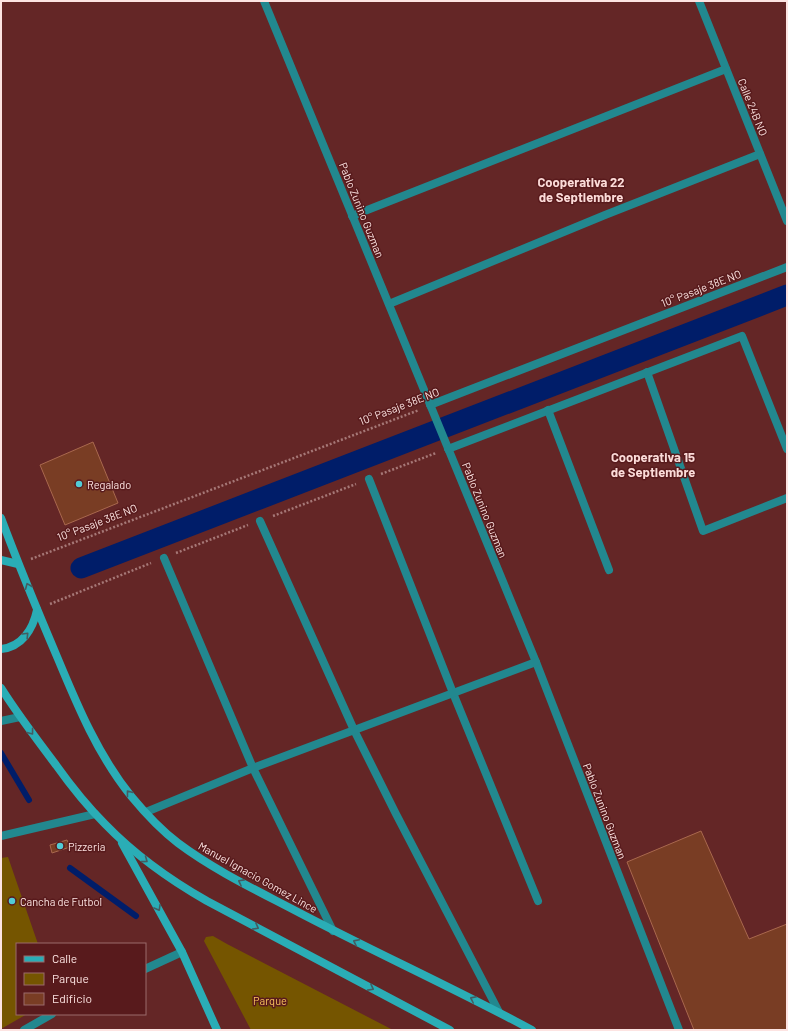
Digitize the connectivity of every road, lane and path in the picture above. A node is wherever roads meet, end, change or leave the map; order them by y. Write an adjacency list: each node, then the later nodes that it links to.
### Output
1 (264, 1): 5 (street, Pablo Zunino Guzman)
2 (699, 1): 3 (street, Calle 24B NO)
3 (726, 69): 4 (street, Calle 24B NO); 5 (street)
4 (760, 154): 6 (street, Calle 24B NO); 8 (street)
5 (352, 216): 8 (street, Pablo Zunino Guzman)
6 (787, 221)
7 (787, 267): 10 (street, 10° Pasaje 38E NO)
8 (389, 304): 10 (street, Pablo Zunino Guzman)
9 (647, 372): 11 (street); 13 (street); 15 (street)
10 (431, 408): 12 (street, Pablo Zunino Guzman); 20 (path, 10° Pasaje 38E NO)
11 (548, 410): 12 (street); 21 (street)
12 (447, 445): 14 (path); 24 (street, Pablo Zunino Guzman)
13 (787, 449)
14 (369, 479): 17 (path); 26 (street)
15 (787, 498)
16 (1, 518): 20 (main road, Manuel Ignacio Gomez Lince)
17 (260, 521): 18 (path); 29 (street)
18 (164, 558): 22 (path); 30 (street)
19 (1, 560): 20 (main road)
20 (18, 564): 22 (main road, Manuel Ignacio Gomez Lince, one-way to 20)
21 (609, 570)
22 (37, 609): 23 (main road, one-way to 22); 31 (main road, Manuel Ignacio Gomez Lince, one-way to 22)
23 (1, 649)
24 (536, 662): 26 (street); 45 (street, Pablo Zunino Guzman)
25 (1, 688): 27 (main road)
26 (453, 693): 29 (street); 35 (street)
27 (20, 717): 28 (street); 32 (main road, one-way to 32)
28 (1, 721)
29 (354, 730): 30 (street); 39 (street)
30 (253, 768): 31 (street); 36 (street)
31 (146, 812): 36 (main road, Manuel Ignacio Gomez Lince, one-way to 31)
32 (95, 814): 33 (street); 34 (main road)
33 (1, 836)
34 (119, 837): 37 (main road, one-way to 37); 43 (main road, one-way to 43)
35 (538, 901)
36 (333, 930): 39 (main road, Manuel Ignacio Gomez Lince, one-way to 36)
37 (182, 952): 38 (street); 42 (main road)
38 (146, 969)
39 (499, 1012): 44 (main road, Manuel Ignacio Gomez Lince)
40 (50, 1015): 41 (street)
41 (24, 1030)
42 (217, 1030)
43 (450, 1030)
44 (532, 1030)
45 (679, 1030)

